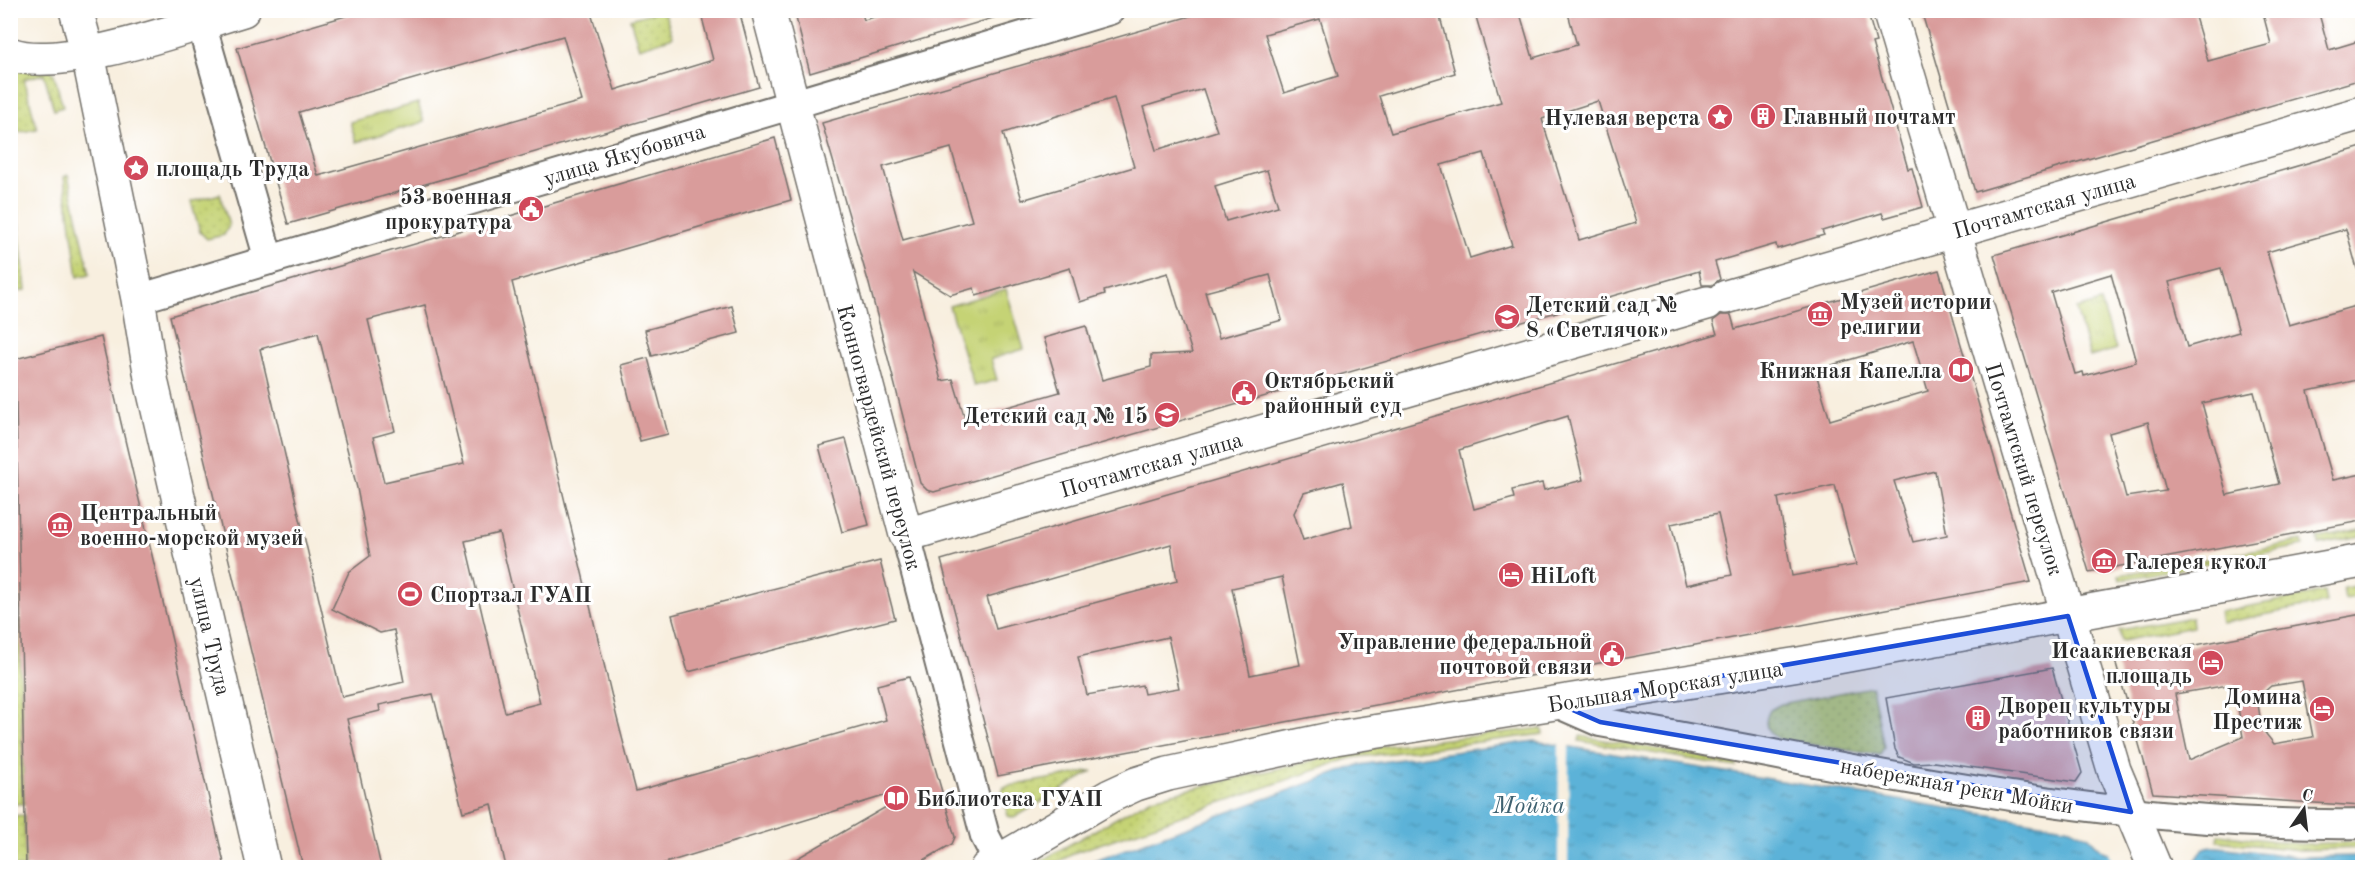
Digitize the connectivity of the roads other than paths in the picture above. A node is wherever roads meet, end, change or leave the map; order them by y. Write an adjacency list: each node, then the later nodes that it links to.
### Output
1 (76, 10): 8 (street)
2 (243, 10): 6 (street)
3 (768, 10): 9 (street, Конногвардейский переулок)
4 (1110, 10): 9 (street, улица Якубовича)
5 (1889, 10): 11 (street, Почтамтский переулок)
6 (201, 23): 8 (street); 12 (street)
7 (10, 54): 8 (street)
8 (88, 54): 13 (street)
9 (792, 104): 12 (street, улица Якубовича); 14 (street, Конногвардейский переулок)
10 (2362, 113): 11 (street, Почтамтская улица)
11 (1955, 231): 14 (street, Почтамтская улица); 16 (street, Почтамтский переулок)
12 (269, 260): 13 (street, улица Якубовича)
13 (138, 299): 22 (street, улица Труда)
14 (906, 535): 21 (street, Конногвардейский переулок)
15 (2362, 561): 16 (street, Большая Морская улица)
16 (2068, 616): 17 (street, Большая Морская улица); 18 (street, Почтамтский переулок)
17 (1558, 704): 18 (street, набережная реки Мойки); 21 (street, Большая Морская улица)
18 (2131, 812): 19 (street, набережная реки Мойки); 20 (street, Почтамтский переулок)
19 (2362, 824)
20 (2152, 861)
21 (993, 864)
22 (264, 867)

